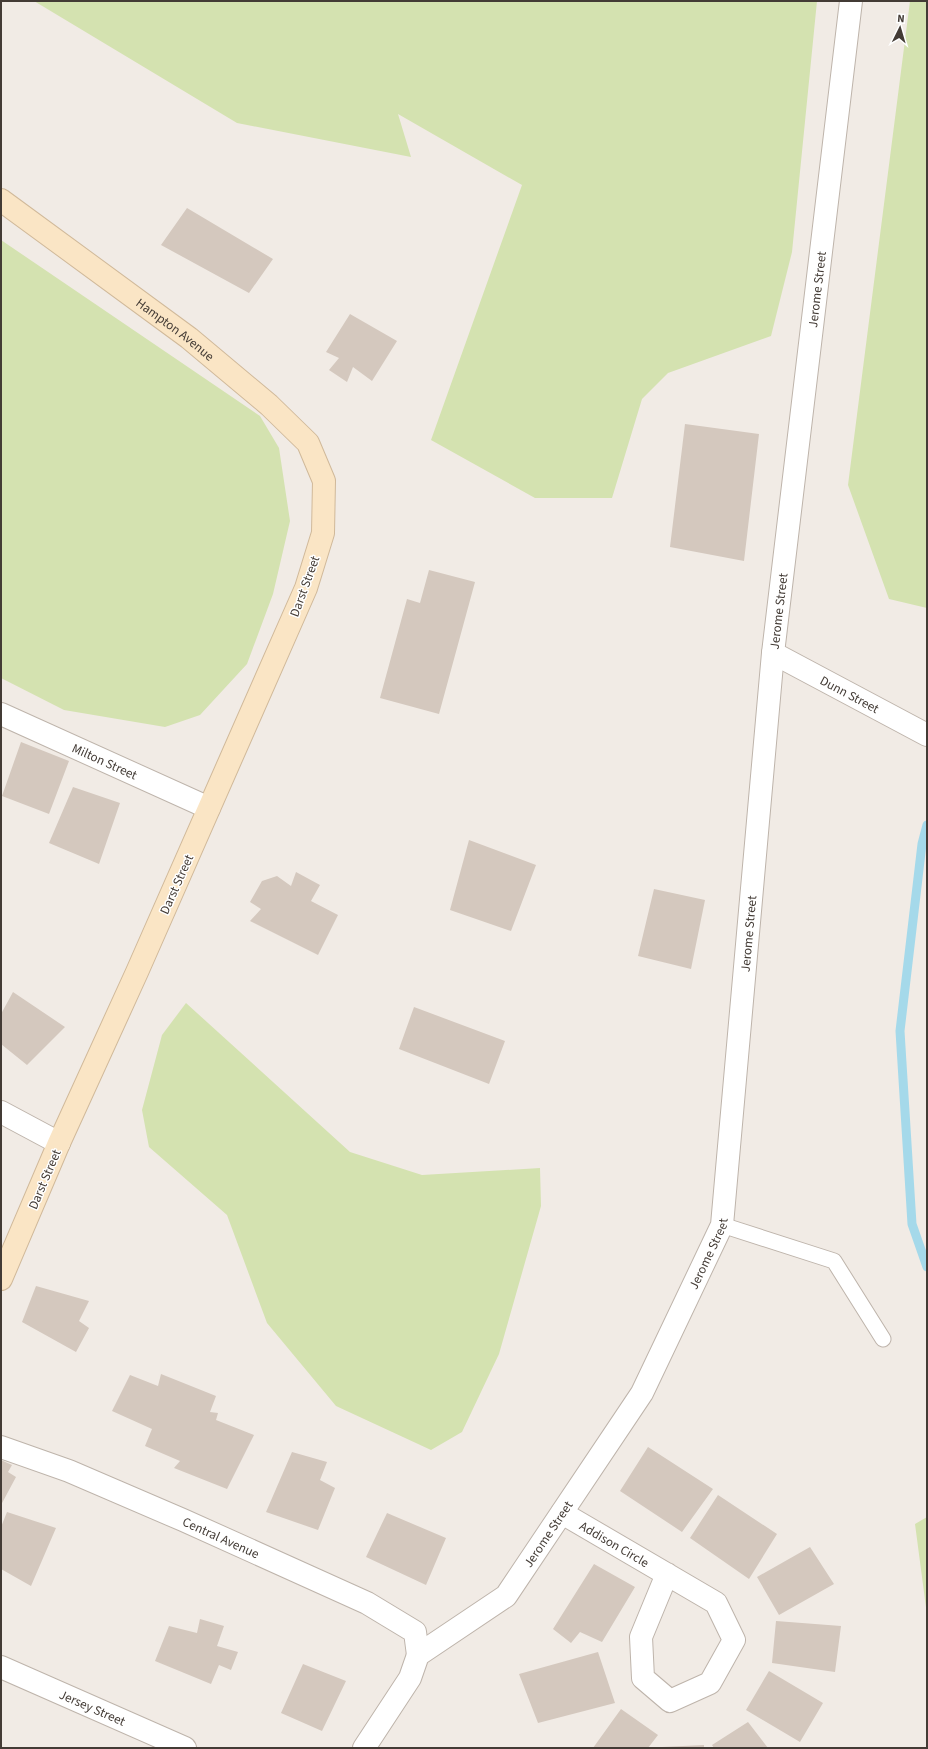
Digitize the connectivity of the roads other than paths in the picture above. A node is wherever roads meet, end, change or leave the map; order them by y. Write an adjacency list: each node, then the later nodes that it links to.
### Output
1 (851, 1): 4 (street, Jerome Street)
2 (1, 200): 3 (street, Hampton Avenue)
3 (324, 481): 7 (street, Darst Street)
4 (773, 653): 6 (street, Dunn Street); 10 (street, Jerome Street)
5 (1, 714): 7 (street, Milton Street)
6 (927, 735)
7 (209, 808): 9 (street, Darst Street)
8 (1, 1112): 9 (street)
9 (59, 1142): 11 (street, Darst Street)
10 (722, 1225): 12 (lane); 14 (street, Jerome Street)
11 (2, 1273)
12 (883, 1339)
13 (1, 1447): 16 (street, Central Avenue)
14 (562, 1513): 15 (street, Addison Circle); 16 (street, Jerome Street)
15 (667, 1574): 15 (street, Addison Circle)
16 (418, 1655): 19 (street)
17 (1, 1666): 18 (street, Jersey Street)
18 (184, 1748)
19 (364, 1748)

